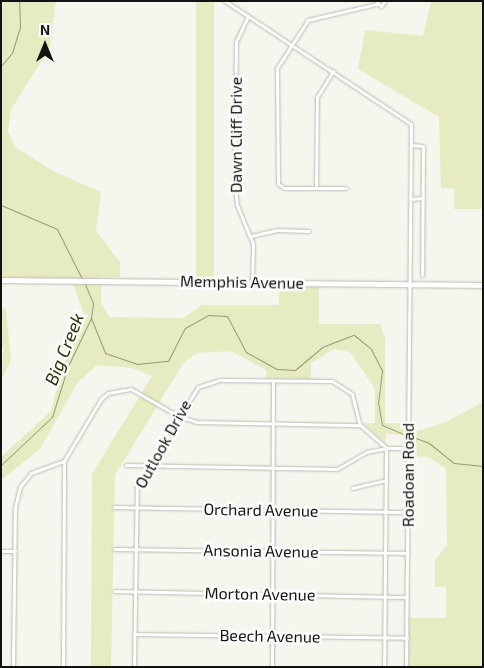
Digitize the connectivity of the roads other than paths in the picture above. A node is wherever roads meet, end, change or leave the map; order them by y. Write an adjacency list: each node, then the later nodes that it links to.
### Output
1 (225, 1): 3 (street)
2 (385, 1): 4 (street)
3 (231, 3): 5 (street)
4 (376, 3): 6 (street)
5 (248, 16): 6 (street); 14 (street, Dawn Cliff Drive)
6 (291, 44): 7 (street); 9 (street)
7 (333, 71): 8 (street, Roadoan Road); 9 (street)
8 (411, 145): 11 (street); 12 (street, Roadoan Road)
9 (316, 188): 10 (street)
10 (346, 188)
11 (423, 198): 12 (street); 15 (street)
12 (411, 199): 18 (street, Roadoan Road)
13 (309, 231): 14 (street)
14 (251, 236): 17 (street, Dawn Cliff Drive)
15 (422, 275)
16 (1, 280): 17 (main road, Memphis Avenue)
17 (252, 284): 18 (main road, Memphis Avenue)
18 (410, 284): 19 (main road, Memphis Avenue); 25 (street, Roadoan Road)
19 (483, 285)
20 (273, 381): 21 (street, Outlook Drive); 22 (street); 23 (street, Outlook Drive)
21 (178, 416): 22 (street); 26 (street); 28 (street, Outlook Drive)
22 (273, 425): 23 (street); 29 (street)
23 (360, 425): 24 (street)
24 (386, 448): 25 (street); 29 (street); 30 (street)
25 (408, 448): 36 (street, Roadoan Road)
26 (64, 461): 40 (street); 54 (street)
27 (126, 465): 28 (street)
28 (148, 466): 29 (street); 33 (street, Outlook Drive)
29 (273, 468): 34 (street)
30 (386, 480): 31 (street); 35 (street)
31 (352, 488)
32 (114, 507): 33 (street, Orchard Avenue)
33 (135, 507): 34 (street, Orchard Avenue); 38 (street, Outlook Drive)
34 (273, 510): 35 (street, Orchard Avenue); 41 (street)
35 (386, 512): 36 (street, Orchard Avenue); 42 (street)
36 (408, 512): 43 (street, Roadoan Road)
37 (114, 549): 38 (street, Ansonia Avenue)
38 (135, 549): 41 (street, Ansonia Avenue); 45 (street, Outlook Drive)
39 (1, 551): 40 (street)
40 (15, 551): 53 (street)
41 (273, 552): 42 (street, Ansonia Avenue); 46 (street)
42 (385, 553): 43 (street, Ansonia Avenue); 47 (street)
43 (408, 553): 48 (street, Roadoan Road)
44 (114, 591): 45 (street, Morton Avenue)
45 (134, 592): 46 (street, Morton Avenue); 49 (street, Outlook Drive)
46 (273, 594): 47 (street, Morton Avenue); 50 (street)
47 (385, 596): 48 (street, Morton Avenue); 51 (street)
48 (407, 597): 52 (street, Roadoan Road)
49 (134, 634): 50 (street, Beech Avenue); 55 (street, Outlook Drive)
50 (272, 635): 51 (street, Beech Avenue); 56 (street)
51 (384, 638): 52 (street, Beech Avenue); 57 (street)
52 (407, 638): 58 (street, Roadoan Road)
53 (13, 667)
54 (63, 667)
55 (134, 667)
56 (272, 667)
57 (384, 667)
58 (406, 667)

